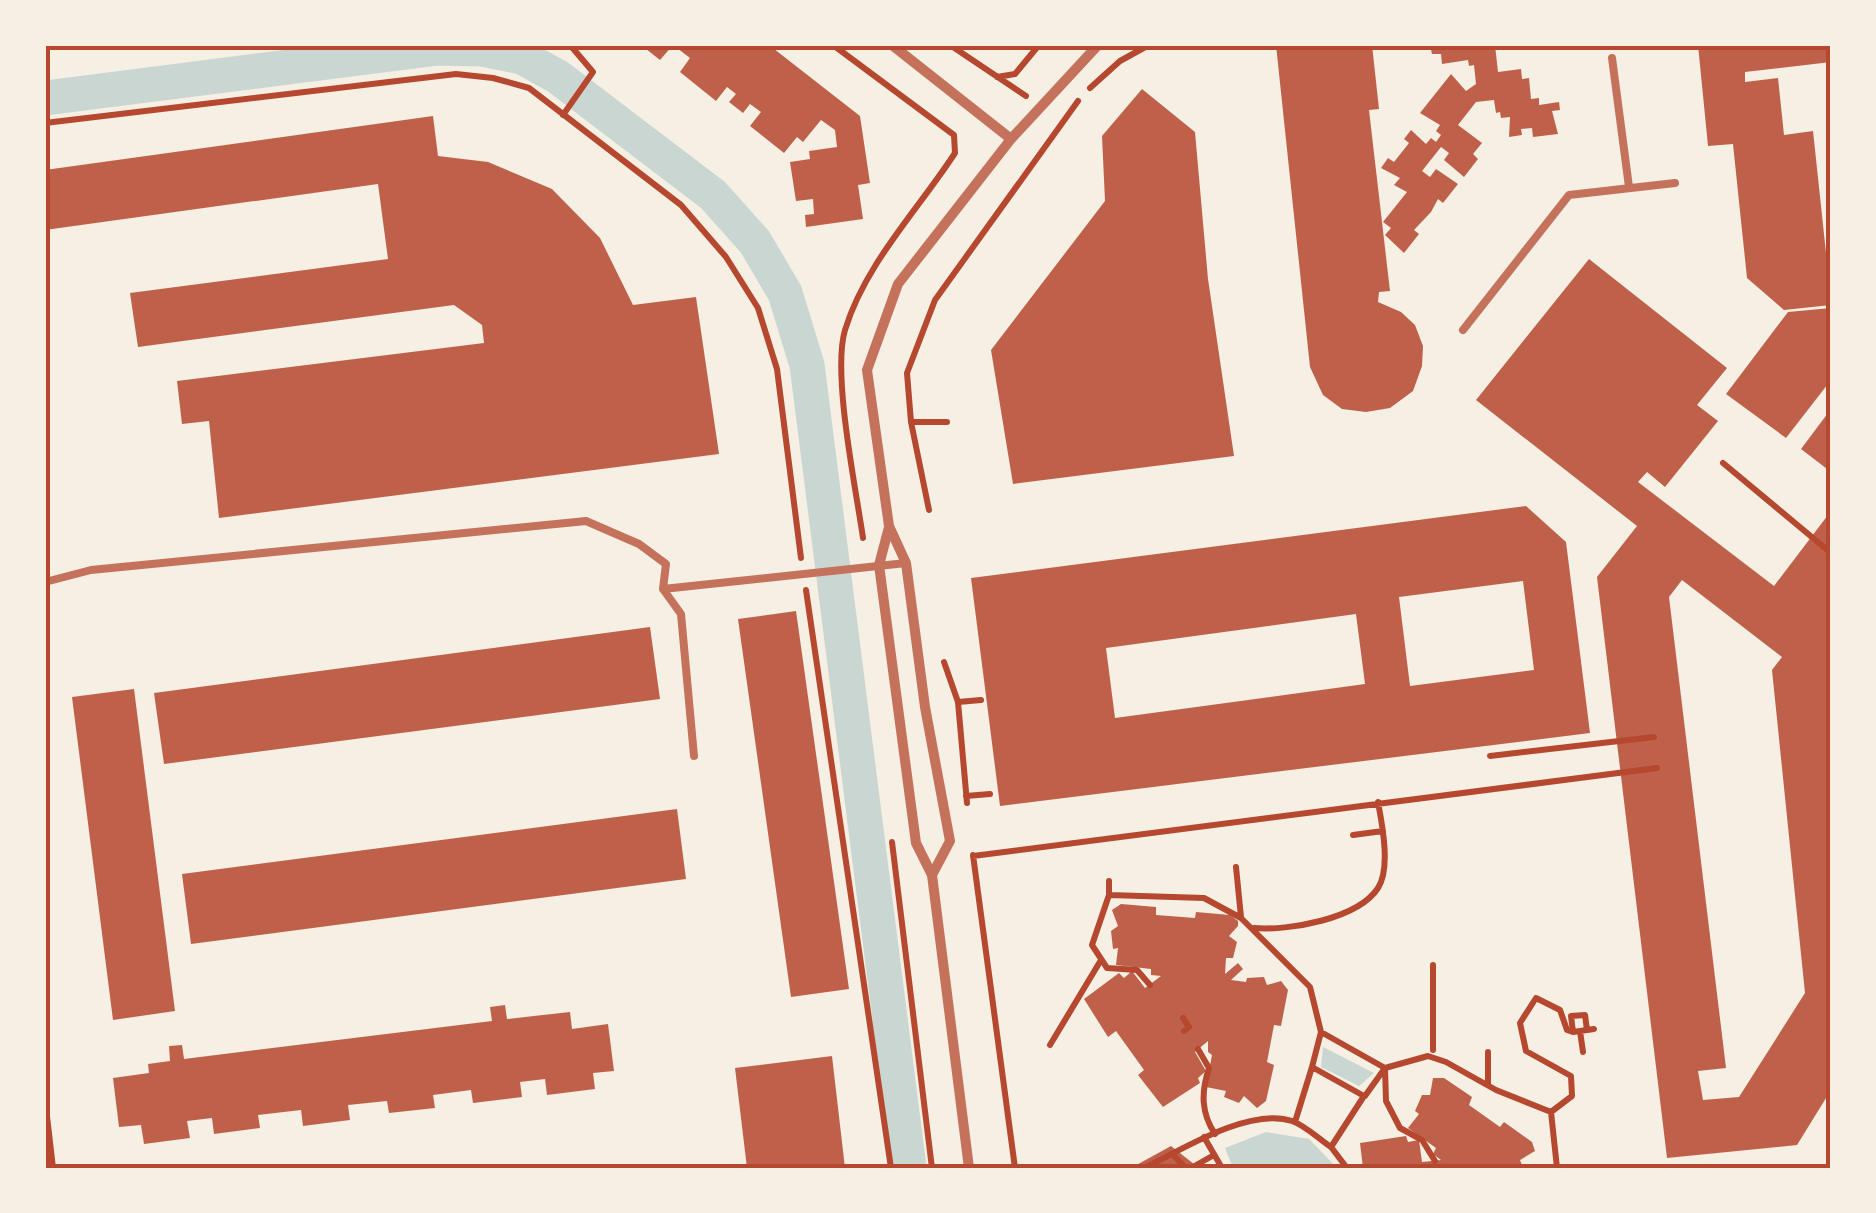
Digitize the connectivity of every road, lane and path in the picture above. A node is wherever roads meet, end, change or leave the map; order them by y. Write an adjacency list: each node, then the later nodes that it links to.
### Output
1 (570, 45): 9 (path)
2 (833, 45): 11 (path)
3 (892, 45): 12 (street)
4 (950, 45): 5 (path)
5 (1039, 45)
6 (1098, 45): 12 (street)
7 (1149, 45): 16 (path)
8 (1612, 58): 14 (lane)
9 (564, 115): 10 (path); 24 (path)
10 (45, 123)
11 (954, 135)
12 (1011, 139): 20 (street)
13 (1676, 183): 14 (lane)
14 (1630, 187): 15 (lane)
15 (1463, 330)
16 (911, 422): 17 (path); 19 (path)
17 (947, 422)
18 (1723, 463): 21 (path)
19 (929, 510)
20 (889, 526): 22 (street); 23 (street)
21 (1831, 553)
22 (906, 562): 23 (lane); 44 (street)
23 (879, 566): 24 (lane); 44 (street)
24 (808, 572): 26 (lane); 74 (path)
25 (45, 582): 26 (lane)
26 (663, 588): 31 (lane)
27 (944, 662): 29 (path)
28 (981, 700): 29 (path)
29 (958, 702): 35 (path)
30 (1654, 737): 32 (path)
31 (694, 756)
32 (1490, 756)
33 (1657, 768): 36 (path)
34 (990, 794): 35 (path)
35 (966, 796): 37 (path)
36 (1378, 802): 39 (path); 42 (path)
37 (968, 813)
38 (890, 829): 75 (path)
39 (1382, 831): 40 (path); 48 (path)
40 (1353, 835)
41 (970, 839): 42 (path)
42 (973, 856): 77 (path)
43 (1236, 866): 47 (path)
44 (932, 875): 76 (street)
45 (1108, 881): 46 (path)
46 (1109, 895): 47 (path); 49 (path)
47 (1241, 918): 48 (path)
48 (1252, 928): 54 (path)
49 (1102, 959): 51 (path); 55 (path)
50 (1433, 964): 59 (path)
51 (1150, 985)
52 (1183, 1018): 53 (path)
53 (1184, 1031)
54 (1321, 1032): 60 (path); 61 (path)
55 (1050, 1045)
56 (1198, 1050): 67 (path)
57 (1488, 1052): 62 (path)
58 (1583, 1052): 65 (path)
59 (1431, 1053): 61 (path); 62 (path)
60 (1312, 1067): 63 (path); 66 (path)
61 (1385, 1068): 63 (path); 72 (path)
62 (1488, 1086): 65 (path)
63 (1364, 1096): 69 (path)
64 (45, 1099): 73 (path)
65 (1551, 1112): 82 (path)
66 (1295, 1122): 67 (path); 69 (path)
67 (1216, 1134): 68 (path)
68 (1204, 1138): 70 (path); 71 (path)
69 (1332, 1147): 81 (path)
70 (1172, 1154): 78 (path); 79 (path)
71 (1214, 1155): 79 (path); 80 (path)
72 (1435, 1161)
73 (53, 1168)
74 (892, 1168)
75 (932, 1168)
76 (969, 1168)
77 (1015, 1168)
78 (1146, 1168)
79 (1189, 1168)
80 (1222, 1168)
81 (1347, 1168)
82 (1557, 1168)

